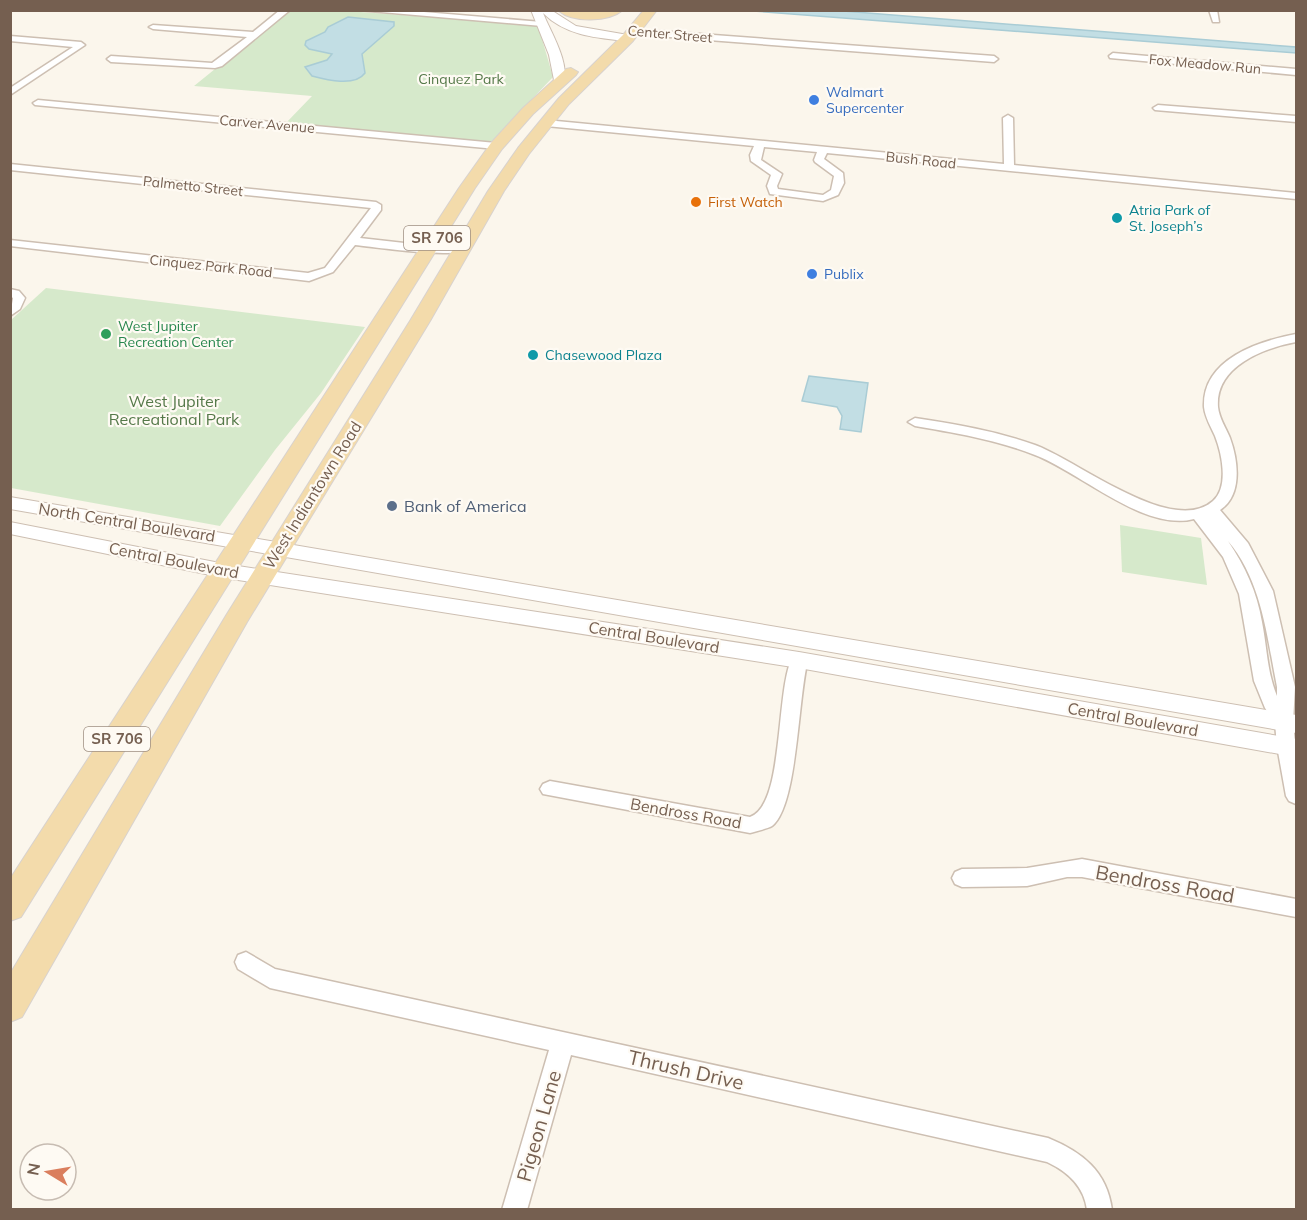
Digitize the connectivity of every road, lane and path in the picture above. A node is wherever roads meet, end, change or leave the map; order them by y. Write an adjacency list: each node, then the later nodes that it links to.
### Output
1 (286, 10): 13 (street)
2 (362, 10): 11 (street)
3 (536, 10): 11 (street)
4 (544, 10): 14 (street)
5 (565, 10): 6 (main road); 14 (street, Center Street)
6 (617, 10)
7 (628, 10): 14 (main road, West Indiantown Road / SR 706)
8 (651, 10): 14 (main road, West Indiantown Road / SR 706)
9 (1213, 10): 10 (street)
10 (1216, 20)
11 (542, 24): 21 (street)
12 (153, 27): 13 (street)
13 (255, 35): 17 (street)
14 (616, 36): 19 (street, Center Street); 27 (main road, West Indiantown Road / SR 706)
15 (10, 38): 22 (street)
16 (1111, 44): 20 (street, Fox Meadow Run)
17 (111, 59)
18 (585, 59): 21 (main road, West Indiantown Road / SR 706)
19 (994, 59)
20 (1296, 72)
21 (559, 83): 29 (main road, West Indiantown Road / SR 706)
22 (10, 92)
23 (1156, 95): 26 (street)
24 (38, 103): 29 (street, Carver Avenue)
25 (1008, 118): 32 (street)
26 (1296, 119)
27 (546, 123): 28 (street, Bush Road); 38 (main road, West Indiantown Road / SR 706)
28 (760, 144): 30 (street, Bush Road); 30 (street)
29 (496, 146): 37 (main road, West Indiantown Road / SR 706)
30 (823, 150): 32 (street, Bush Road)
31 (10, 167): 34 (street, Palmetto Street)
32 (1009, 168): 33 (street, Bush Road)
33 (1296, 196)
34 (376, 205): 35 (street, Cinquez Park Road)
35 (351, 241): 36 (street, Cinquez Park Road); 37 (street)
36 (10, 243)
37 (430, 249): 38 (street); 46 (main road, West Indiantown Road / SR 706)
38 (460, 253): 47 (main road, West Indiantown Road / SR 706)
39 (10, 292): 40 (street)
40 (10, 312)
41 (1296, 338): 44 (street)
42 (915, 422): 44 (street)
43 (10, 503): 46 (street, North Central Boulevard)
44 (1204, 511): 55 (street)
45 (10, 528): 48 (street, Central Boulevard)
46 (243, 541): 47 (street, Central Boulevard); 48 (main road, West Indiantown Road / SR 706)
47 (279, 548): 49 (main road, West Indiantown Road / SR 706); 50 (street, Central Boulevard)
48 (225, 571): 49 (street, Central Boulevard); 60 (main road, West Indiantown Road / SR 706)
49 (261, 577): 51 (street, Central Boulevard); 63 (main road, West Indiantown Road / SR 706)
50 (703, 621): 51 (street); 52 (street, Central Boulevard)
51 (557, 623): 53 (street, Central Boulevard)
52 (850, 645): 54 (street); 55 (street, Central Boulevard)
53 (799, 660): 54 (street, Central Boulevard); 57 (street, Bendross Road)
54 (849, 669): 56 (street, Central Boulevard)
55 (1290, 723): 56 (street)
56 (1291, 747): 58 (street)
57 (550, 789)
58 (1296, 796)
59 (962, 878): 61 (street, Bendross Road)
60 (10, 907)
61 (1296, 908)
62 (246, 962): 64 (street, Thrush Drive)
63 (10, 1006)
64 (563, 1043): 65 (street, Pigeon Lane); 66 (street, Thrush Drive)
65 (514, 1209)
66 (1100, 1209)

